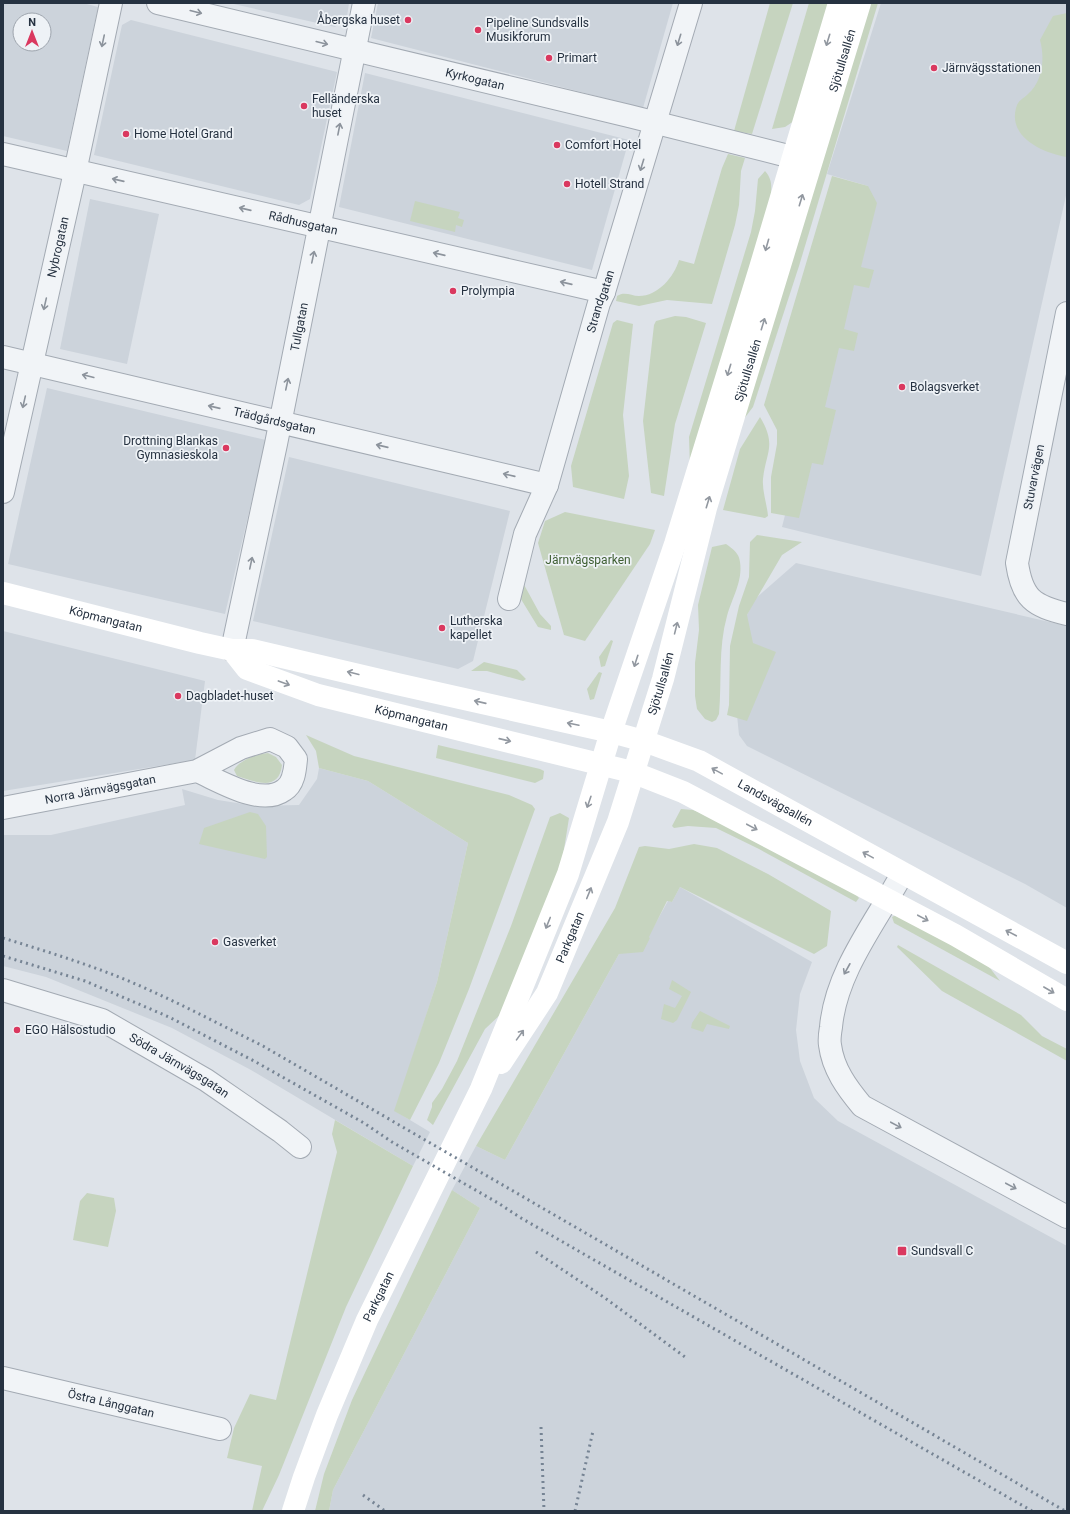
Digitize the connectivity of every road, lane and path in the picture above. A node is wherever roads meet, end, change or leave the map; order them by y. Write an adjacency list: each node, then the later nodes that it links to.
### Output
1 (111, 3): 11 (street, Nybrogatan, one-way to 11)
2 (158, 3): 7 (street, Kyrkogatan, one-way to 7)
3 (364, 3): 7 (street, Tullgatan)
4 (691, 3): 8 (street, Strandgatan, one-way to 8)
5 (839, 3): 10 (main road, Sjötullsallén, one-way to 10)
6 (860, 3): 25 (main road, Sjötullsallén, one-way to 6)
7 (354, 51): 8 (street, Kyrkogatan); 12 (street, Tullgatan, one-way to 7)
8 (654, 123): 10 (street, Kyrkogatan); 13 (street, Strandgatan, one-way to 13)
9 (3, 154): 11 (street, Rådhusgatan)
10 (792, 157): 24 (main road, Sjötullsallén, one-way to 24)
11 (76, 170): 12 (street, Rådhusgatan, one-way to 11); 16 (street, Nybrogatan, one-way to 16)
12 (320, 226): 13 (street, Rådhusgatan, one-way to 12); 17 (street, Tullgatan, one-way to 12)
13 (604, 292): 18 (street, Strandgatan)
14 (1067, 312): 22 (street, Stuvarvägen)
15 (3, 357): 16 (street, Trädgårdsgatan)
16 (32, 364): 17 (street, Trädgårdsgatan, one-way to 16); 19 (street, Nybrogatan, one-way to 19)
17 (279, 422): 18 (street, Trädgårdsgatan, one-way to 17); 23 (street, Tullgatan, one-way to 17)
18 (547, 485): 21 (street, Strandgatan)
19 (3, 492)
20 (3, 593): 23 (main road, Köpmangatan)
21 (509, 599)
22 (1067, 614)
23 (232, 650): 24 (main road, Köpmangatan, one-way to 23); 26 (main road, Köpmangatan, one-way to 26)
24 (611, 732): 25 (main road, Landsvägsallén); 26 (main road)
25 (644, 741): 28 (main road); 30 (main road, Landsvägsallén, one-way to 25)
26 (601, 765): 28 (main road); 35 (main road, Parkgatan, one-way to 35)
27 (197, 771): 29 (street, Norra Järnvägsgatan)
28 (632, 772): 31 (main road, one-way to 31); 35 (main road, Parkgatan, one-way to 28)
29 (3, 808)
30 (902, 874): 31 (street); 32 (main road, Landsvägsallén, one-way to 30)
31 (888, 900): 34 (main road, one-way to 34); 37 (street, one-way to 37)
32 (1067, 962)
33 (3, 990): 36 (street, Södra Järnvägsgatan)
34 (1067, 1000)
35 (481, 1089): 40 (main road, Parkgatan)
36 (300, 1147)
37 (1067, 1217)
38 (3, 1378): 39 (street, Östra Långgatan)
39 (220, 1429)
40 (293, 1511)

